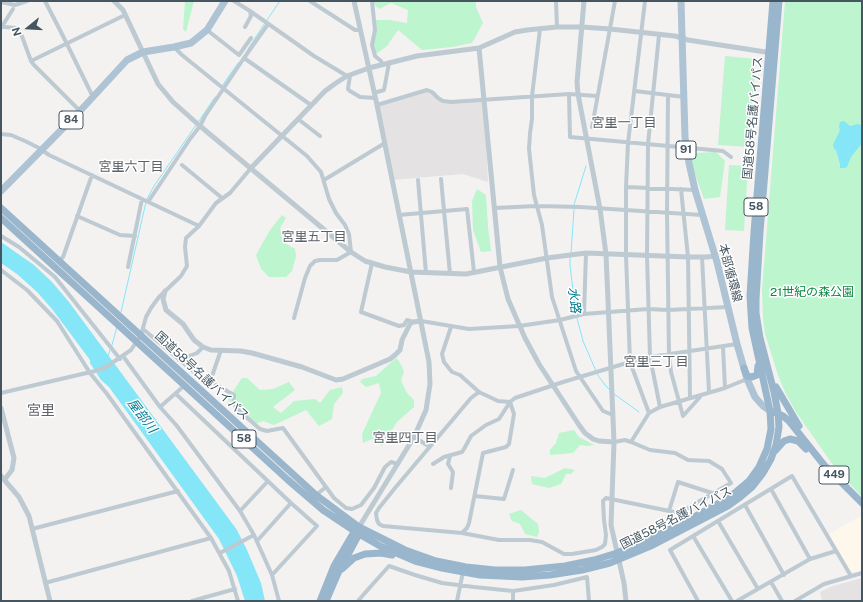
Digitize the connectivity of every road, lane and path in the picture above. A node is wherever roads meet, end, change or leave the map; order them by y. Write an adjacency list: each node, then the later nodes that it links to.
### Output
1 (27, 1): 16 (street)
2 (45, 1): 35 (street)
3 (114, 1): 19 (street)
4 (225, 1): 27 (main road, 84)
5 (234, 1): 18 (street)
6 (310, 1): 28 (street)
7 (354, 1): 28 (street)
8 (372, 1): 32 (street)
9 (556, 1): 22 (street)
10 (584, 1): 23 (street)
11 (615, 1): 26 (street)
12 (645, 1): 29 (street)
13 (681, 1): 33 (main road, 本部循環線 / 91)
14 (773, 1): 39 (highway, 国道58号名護バイパス / 58)
15 (779, 1): 39 (highway, 国道58号名護バイパス / 58)
16 (1, 2)
17 (13, 9): 21 (street)
18 (250, 11): 20 (street); 24 (street)
19 (125, 15): 35 (street); 38 (street)
20 (267, 23): 40 (street); 45 (street)
21 (1, 27): 41 (street)
22 (557, 27): 23 (street); 25 (street)
23 (582, 27): 26 (street); 50 (street)
24 (245, 28)
25 (540, 29): 37 (street); 53 (street)
26 (610, 29): 29 (street); 54 (street)
27 (207, 30): 31 (street); 36 (main road, 84)
28 (360, 30): 34 (street)
29 (641, 32): 30 (street); 47 (street)
30 (659, 35): 33 (street); 48 (street)
31 (251, 38)
32 (373, 38): 34 (street); 43 (street)
33 (682, 38): 39 (street); 56 (main road, 本部循環線 / 91)
34 (363, 42): 44 (street)
35 (67, 43): 41 (street); 55 (street)
36 (174, 47): 38 (main road, 84); 46 (street)
37 (478, 48): 42 (street); 57 (street)
38 (143, 52): 55 (main road, 84); 62 (street)
39 (772, 53): 152 (highway, 国道58号名護バイパス / 58); 159 (highway, 国道58号名護バイパス / 58)
40 (244, 58): 46 (street); 58 (street)
41 (31, 61): 60 (street)
42 (389, 63): 43 (street); 52 (street)
43 (382, 64): 44 (street)
44 (369, 68): 45 (street); 52 (street)
45 (348, 76): 52 (street); 58 (street)
46 (224, 88): 62 (street); 65 (street)
47 (635, 91): 48 (street); 69 (street)
48 (653, 93): 51 (street); 70 (street)
49 (569, 94): 50 (street); 53 (street); 67 (street)
50 (578, 94): 54 (street); 67 (street)
51 (668, 95): 56 (street); 71 (street)
52 (375, 96): 59 (street)
53 (532, 96): 57 (street); 90 (street)
54 (597, 96): 63 (street)
55 (93, 97): 60 (main road, 84)
56 (684, 97): 72 (main road, 本部循環線 / 91)
57 (484, 99): 59 (street); 92 (street)
58 (311, 105): 61 (street)
59 (377, 105): 68 (street)
60 (80, 111): 73 (main road, 84)
61 (298, 119): 65 (street); 66 (street)
62 (198, 124): 76 (street); 89 (street)
63 (592, 127)
64 (1, 134): 73 (street)
65 (281, 135): 76 (street); 79 (street)
66 (320, 136)
67 (586, 139): 69 (street); 93 (street)
68 (385, 143): 79 (street); 100 (street)
69 (628, 143): 70 (street); 81 (street)
70 (648, 144): 71 (street); 83 (street)
71 (668, 146): 72 (street); 82 (street)
72 (686, 147): 74 (street); 85 (main road, 本部循環線 / 91)
73 (42, 150): 77 (street); 86 (main road, 84)
74 (730, 157)
75 (182, 165): 87 (street)
76 (251, 168): 87 (street); 107 (street)
77 (92, 175): 88 (street); 102 (street)
78 (441, 179): 95 (street)
79 (324, 180): 107 (street)
80 (418, 180): 97 (street)
81 (626, 187): 83 (street); 94 (street)
82 (668, 188): 83 (street); 84 (street); 98 (street)
83 (647, 189): 96 (street)
84 (681, 189): 85 (street); 99 (street)
85 (695, 190): 101 (main road, 本部循環線 / 91)
86 (1, 191)
87 (222, 198): 104 (street)
88 (142, 199): 89 (street); 106 (street)
89 (148, 202): 104 (street)
90 (537, 206): 92 (street); 93 (street); 116 (street)
91 (1, 208): 117 (highway, 国道58号名護バイパス / 58)
92 (494, 208): 119 (street)
93 (600, 209): 94 (street); 109 (street)
94 (627, 210): 96 (street); 110 (street)
95 (443, 211): 97 (street); 123 (street); 126 (street)
96 (648, 211): 98 (street); 111 (street)
97 (420, 212): 100 (street); 124 (street)
98 (667, 213): 99 (street); 113 (street)
99 (683, 214): 101 (street); 114 (street)
100 (399, 215): 122 (street)
101 (702, 215): 112 (main road, 本部循環線 / 91)
102 (77, 216): 106 (street); 117 (street)
103 (1, 218): 125 (highway, 国道58号名護バイパス / 58)
104 (199, 226): 127 (street)
105 (1, 236): 125 (street)
106 (135, 236): 120 (street)
107 (351, 252): 118 (street); 136 (street)
108 (586, 253): 109 (street); 116 (street); 135 (street)
109 (606, 254): 110 (street); 134 (street)
110 (626, 256): 111 (street); 132 (street)
111 (647, 256): 113 (street); 130 (street)
112 (715, 256): 115 (street); 128 (main road, 本部循環線 / 91)
113 (668, 257): 114 (street); 133 (street)
114 (688, 257): 115 (street); 131 (street)
115 (702, 257): 129 (street)
116 (547, 258): 119 (street); 137 (street)
117 (60, 260): 142 (highway, 国道58号名護バイパス / 58)
118 (372, 263): 122 (street); 139 (street)
119 (500, 267): 123 (street); 140 (street)
120 (128, 268)
121 (1, 270): 157 (street)
122 (411, 272): 124 (street); 138 (street)
123 (474, 272): 126 (street)
124 (426, 273): 126 (street)
125 (58, 274): 142 (highway, 国道58号名護バイパス / 58); 151 (street)
126 (450, 274)
127 (165, 291): 142 (street); 144 (street)
128 (728, 306): 129 (street); 143 (main road, 本部循環線 / 91)
129 (705, 308): 131 (street); 146 (street)
130 (648, 309): 132 (street); 133 (street); 150 (street)
131 (688, 309): 133 (street); 148 (street)
132 (628, 310): 134 (street); 154 (street)
133 (668, 310): 149 (street)
134 (608, 312): 135 (street); 155 (street)
135 (584, 314): 137 (street)
136 (294, 318)
137 (560, 320): 140 (street); 158 (street)
138 (421, 321): 139 (street); 141 (street); 180 (street)
139 (413, 322): 147 (street)
140 (519, 326): 141 (street); 163 (street)
141 (451, 327): 165 (street)
142 (140, 335): 151 (street); 153 (street); 162 (highway, 国道58号名護バイパス / 58); 200 (highway, 国道58号名護バイパス / 58)
143 (737, 344): 145 (street); 156 (main road, 本部循環線 / 91)
144 (203, 347): 147 (street); 153 (street)
145 (723, 347): 146 (street); 164 (street)
146 (707, 349): 148 (street); 166 (street)
147 (221, 350): 161 (street)
148 (688, 352): 149 (street); 170 (street)
149 (669, 355): 150 (street); 171 (street)
150 (650, 357): 154 (street); 173 (street)
151 (122, 358): 157 (street); 174 (street)
152 (758, 359): 156 (highway); 176 (highway, 国道58号名護バイパス / 58)
153 (179, 360): 161 (street)
154 (630, 362): 155 (street); 177 (street)
155 (611, 367): 158 (street); 179 (street)
156 (744, 368): 160 (main road, 本部循環線 / 91)
157 (90, 373): 167 (street); 198 (street)
158 (580, 377): 163 (street); 179 (street)
159 (771, 378): 178 (highway, 国道58号名護バイパス / 58); 183 (highway)
160 (747, 379): 164 (street); 176 (main road, 本部循環線 / 91)
161 (210, 382): 194 (street)
162 (185, 385): 168 (street); 212 (highway, 国道58号名護バイパス / 58)
163 (553, 386): 172 (street); 181 (street)
164 (725, 388): 166 (street)
165 (479, 392): 172 (street); 184 (street)
166 (709, 392): 169 (street)
167 (1, 393)
168 (176, 394): 174 (street); 192 (street)
169 (700, 395): 170 (street); 171 (street)
170 (690, 398): 171 (street)
171 (679, 401): 173 (street)
172 (510, 402): 186 (street); 201 (street)
173 (660, 406): 177 (street)
174 (160, 407): 207 (street)
175 (1, 408): 191 (street)
176 (770, 411): 178 (highway, 本部循環線 / 449); 221 (highway, 国道58号名護バイパス / 58)
177 (649, 413): 182 (street)
178 (778, 413): 183 (highway, 本部循環線 / 449); 185 (highway, 国道58号名護バイパス / 58)
179 (613, 415): 181 (street)
180 (414, 437): 184 (street); 187 (street)
181 (614, 442): 182 (street); 202 (street)
182 (631, 442): 199 (street)
183 (808, 445): 189 (highway, 本部循環線 / 449)
184 (430, 446): 195 (street)
185 (774, 453): 189 (highway); 206 (highway, 国道58号名護バイパス / 58)
186 (450, 456): 188 (street); 196 (street)
187 (398, 464): 193 (street); 194 (street)
188 (432, 464)
189 (824, 465): 204 (highway, 本部循環線 / 449)
190 (513, 470): 201 (street)
191 (3, 477): 211 (street)
192 (268, 481): 203 (street); 207 (street)
193 (387, 482): 195 (street); 212 (street)
194 (326, 487): 200 (street)
195 (395, 488): 213 (street)
196 (451, 488)
197 (771, 489): 205 (street); 218 (street); 222 (street)
198 (178, 491): 211 (street); 216 (street)
199 (712, 494): 208 (street); 208 (street)
200 (316, 495): 212 (highway, 国道58号名護バイパス / 58)
201 (475, 496): 213 (street)
202 (611, 500): 208 (street); 213 (street); 221 (street)
203 (291, 503): 217 (street); 226 (street)
204 (862, 504)
205 (745, 505): 209 (street); 227 (street)
206 (728, 506): 209 (street); 221 (highway, 国道58号名護バイパス / 58)
207 (240, 511): 214 (street)
208 (669, 511)
209 (732, 512): 210 (street)
210 (718, 521): 215 (street); 233 (street)
211 (32, 529): 230 (street)
212 (357, 531): 220 (highway, 国道58号名護バイパス / 58); 221 (highway, 国道58号名護バイパス / 58); 224 (highway); 239 (highway)
213 (462, 533)
214 (254, 535): 217 (street); 219 (street)
215 (694, 536): 246 (street); 247 (street)
216 (211, 538): 219 (street); 230 (street)
217 (257, 542): 226 (street)
218 (836, 551): 222 (street); 228 (street)
219 (221, 552): 232 (street)
220 (402, 556): 223 (highway, 国道58号名護バイパス / 58); 224 (highway)
221 (618, 556): 223 (highway, 国道58号名護バイパス / 58); 245 (street)
222 (810, 559): 227 (street)
223 (463, 572): 231 (street)
224 (338, 573): 240 (highway)
225 (862, 573): 228 (street)
226 (272, 575): 238 (street)
227 (784, 575): 229 (street)
228 (851, 576): 250 (street)
229 (771, 582): 233 (street); 249 (street)
230 (45, 583): 235 (street)
231 (461, 586): 234 (street); 241 (street); 242 (street)
232 (235, 589): 236 (street); 237 (street)
233 (758, 589): 248 (street)
234 (513, 591): 243 (street); 244 (street)
235 (50, 601)
236 (192, 601)
237 (238, 601)
238 (279, 601)
239 (320, 601)
240 (326, 601)
241 (358, 601)
242 (457, 601)
243 (513, 601)
244 (589, 601)
245 (626, 601)
246 (698, 601)
247 (732, 601)
248 (737, 601)
249 (782, 601)
250 (795, 601)

